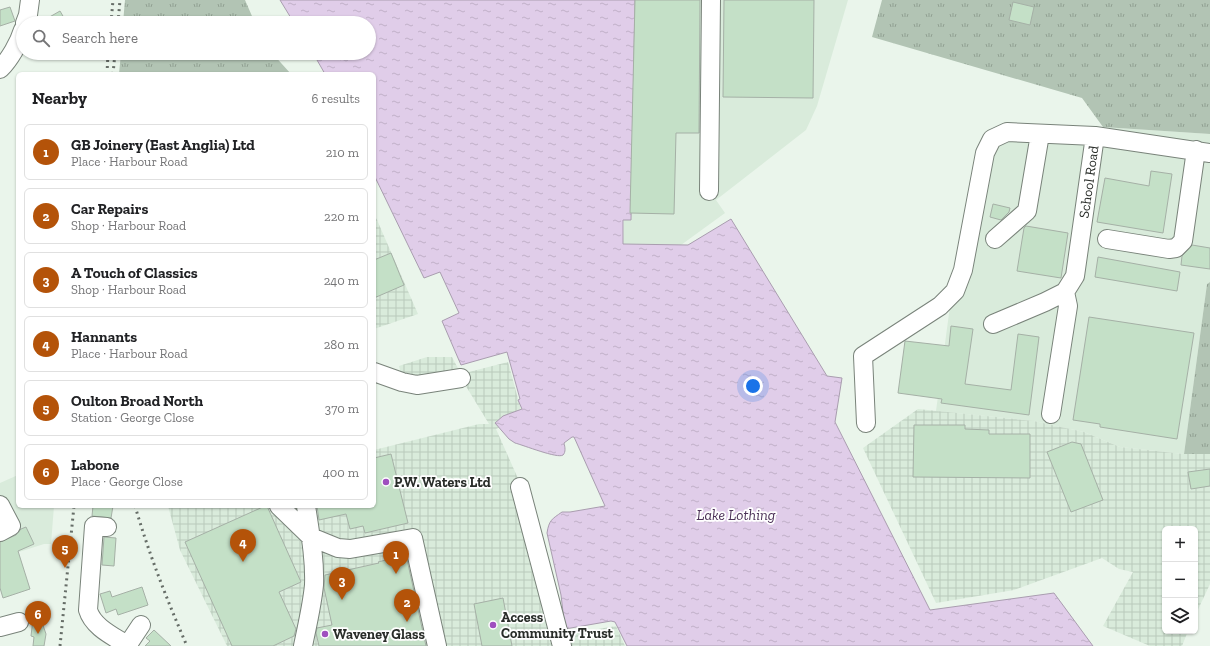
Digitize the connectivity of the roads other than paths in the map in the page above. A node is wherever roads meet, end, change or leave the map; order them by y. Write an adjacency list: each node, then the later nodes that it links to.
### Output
1 (30, 0): 3 (street)
2 (711, 0): 9 (street)
3 (28, 16)
4 (16, 45): 5 (street)
5 (0, 69)
6 (1040, 134): 7 (street); 10 (street); 17 (street)
7 (1095, 136): 8 (street, School Road); 12 (street, School Road)
8 (1203, 152): 11 (street)
9 (708, 191)
10 (995, 239)
11 (1107, 240)
12 (1065, 292): 13 (street); 16 (street)
13 (993, 324)
14 (376, 373): 15 (street)
15 (461, 378)
16 (1051, 414)
17 (866, 423)
18 (520, 487): 31 (street)
19 (0, 504): 23 (street)
20 (280, 508): 24 (street)
21 (306, 508): 24 (street)
22 (107, 527): 28 (street)
23 (0, 532)
24 (311, 537): 29 (street); 30 (street)
25 (19, 622): 27 (street)
26 (141, 626): 28 (street)
27 (0, 627)
28 (127, 646)
29 (303, 646)
30 (437, 646)
31 (562, 646)

